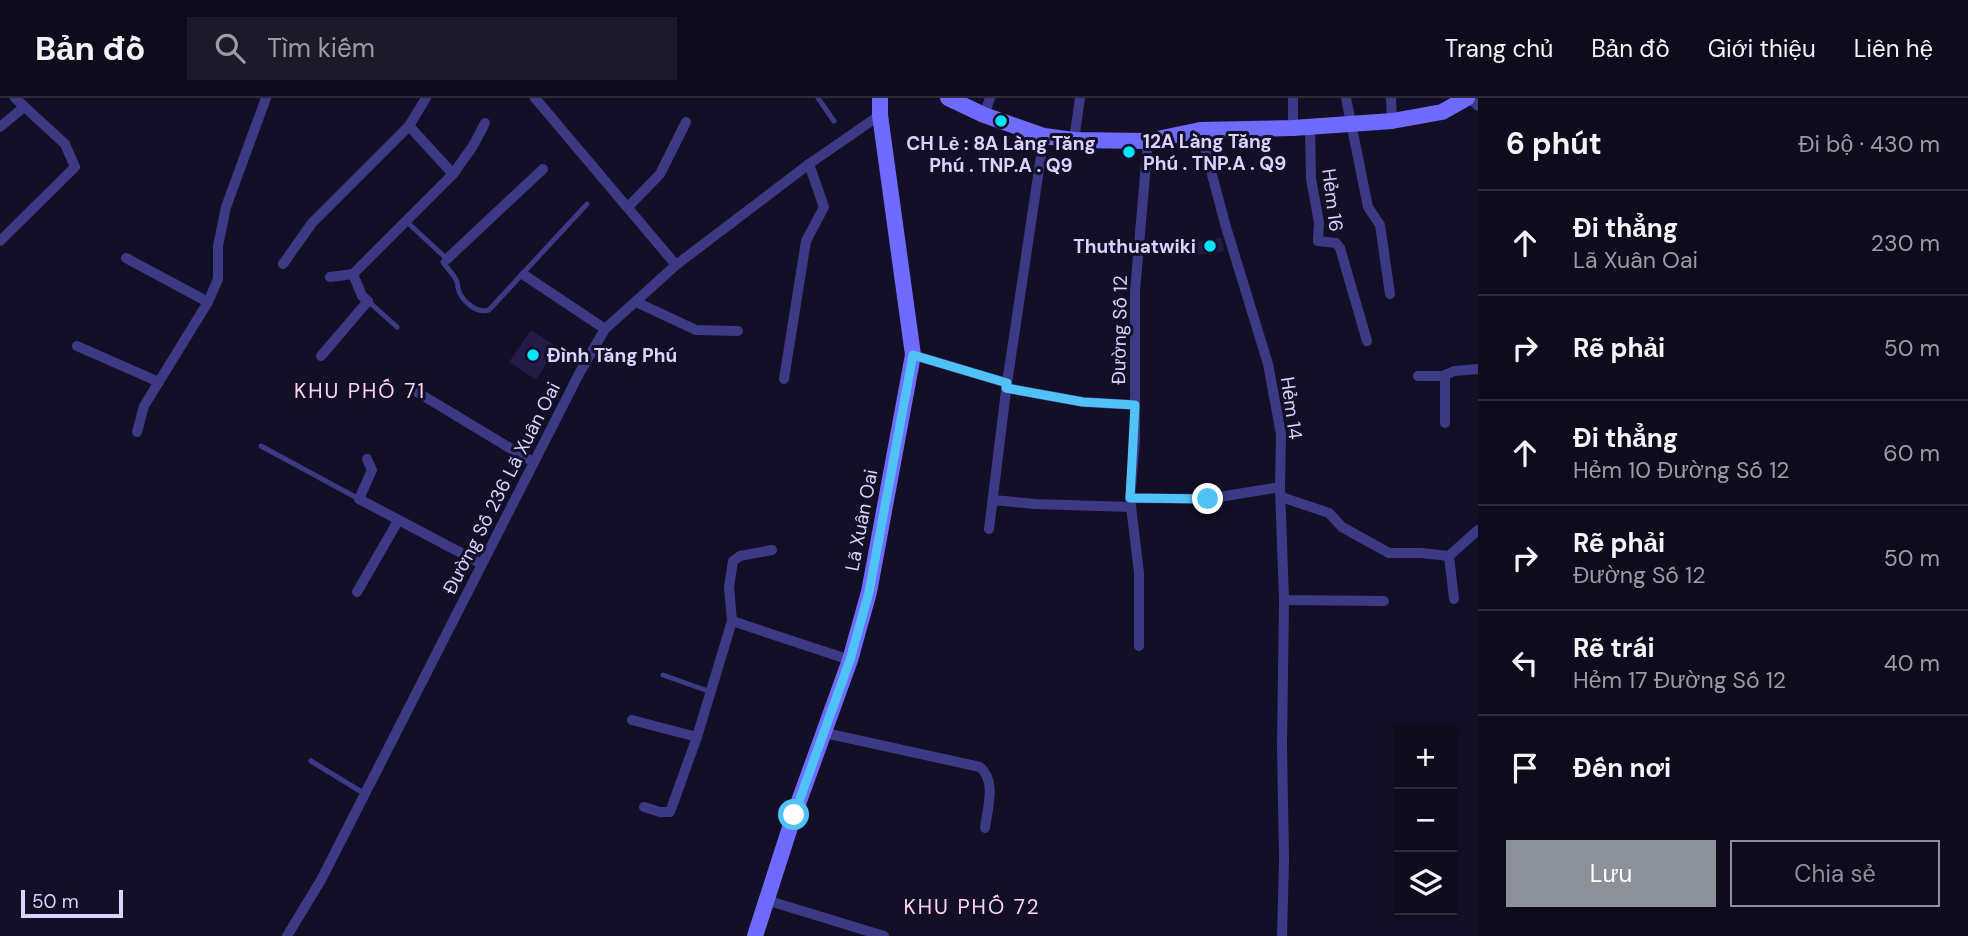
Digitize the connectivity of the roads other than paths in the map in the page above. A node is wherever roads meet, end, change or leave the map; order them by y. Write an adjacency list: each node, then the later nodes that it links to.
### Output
1 (15, 98): 15 (street)
2 (266, 98): 47 (street)
3 (426, 98): 23 (street)
4 (535, 98): 35 (street)
5 (818, 98): 18 (lane)
6 (880, 98): 16 (main road, Lã Xuân Oai)
7 (948, 98): 17 (main road)
8 (990, 98): 17 (street)
9 (1080, 98): 29 (street)
10 (1293, 98): 26 (street)
11 (1346, 98): 22 (street)
12 (1391, 98): 19 (street)
13 (1468, 98): 14 (street); 19 (main road)
14 (1478, 106)
15 (24, 107): 24 (street); 37 (street)
16 (880, 115): 31 (street, Đường Số 236 Lã Xuân Oai); 54 (main road, Lã Xuân Oai)
17 (984, 115): 28 (main road)
18 (834, 121)
19 (1392, 121): 22 (main road)
20 (686, 122): 35 (street)
21 (485, 123): 33 (street)
22 (1350, 124): 25 (main road); 45 (street)
23 (409, 126): 33 (street); 40 (street)
24 (0, 127)
25 (1310, 127): 26 (main road); 52 (street, Hẻm 16)
26 (1293, 128): 27 (main road)
27 (1200, 130): 30 (main road); 69 (street, Hẻm 14)
28 (1044, 136): 29 (main road); 61 (street)
29 (1074, 140): 30 (main road)
30 (1148, 141): 63 (street, Đường Số 12)
31 (808, 164): 41 (street, Đường Số 236 Lã Xuân Oai); 59 (street)
32 (543, 169): 39 (street)
33 (453, 174): 36 (street)
34 (587, 204): 43 (lane)
35 (628, 207): 41 (street)
36 (406, 221): 39 (lane); 42 (street)
37 (0, 241)
38 (126, 258): 47 (street)
39 (447, 259): 43 (lane)
40 (283, 264)
41 (676, 265): 48 (street, Đường Số 236 Lã Xuân Oai)
42 (353, 274): 44 (street); 46 (street)
43 (524, 275): 50 (street)
44 (330, 277)
45 (1390, 294)
46 (368, 301): 49 (lane); 55 (street)
47 (208, 302): 60 (street)
48 (636, 302): 50 (street, Đường Số 236 Lã Xuân Oai); 51 (street)
49 (397, 327)
50 (605, 329): 68 (street, Đường Số 236 Lã Xuân Oai)
51 (738, 331)
52 (1367, 341)
53 (77, 346): 60 (street)
54 (913, 355): 61 (street); 85 (main road, Lã Xuân Oai)
55 (321, 356)
56 (1478, 369): 57 (street)
57 (1445, 375): 58 (street); 64 (street)
58 (1418, 376)
59 (784, 379)
60 (159, 382): 65 (street)
61 (1007, 386): 63 (street); 71 (street)
62 (417, 392): 68 (street)
63 (1135, 405): 72 (street, Đường Số 12)
64 (1445, 423)
65 (136, 432)
66 (261, 446): 70 (lane)
67 (368, 459): 70 (street)
68 (533, 462): 78 (street, Đường Số 236 Lã Xuân Oai)
69 (1280, 492): 72 (street); 77 (street); 81 (street, Hẻm 14)
70 (359, 499): 73 (street)
71 (993, 499): 72 (street); 74 (street)
72 (1131, 503): 84 (street, Đường Số 12)
73 (398, 521): 78 (street); 79 (street)
74 (989, 529)
75 (1478, 530): 77 (street)
76 (772, 550): 83 (street)
77 (1450, 556): 80 (street)
78 (482, 564): 92 (street, Đường Số 236 Lã Xuân Oai)
79 (357, 592)
80 (1454, 599)
81 (1284, 600): 82 (street); 99 (street, Hẻm 14)
82 (1384, 601)
83 (732, 621): 85 (street); 87 (street)
84 (1139, 646)
85 (850, 660): 89 (main road, Lã Xuân Oai)
86 (663, 675): 87 (lane)
87 (711, 692): 90 (street)
88 (632, 720): 90 (street)
89 (825, 733): 94 (street); 95 (main road, Lã Xuân Oai)
90 (697, 737): 93 (street)
91 (311, 761): 92 (lane)
92 (365, 794): 96 (street, Đường Số 236 Lã Xuân Oai)
93 (644, 807)
94 (985, 828)
95 (766, 901): 97 (main road, Lã Xuân Oai); 98 (street)
96 (287, 936)
97 (755, 936)
98 (884, 936)
99 (1282, 936)

